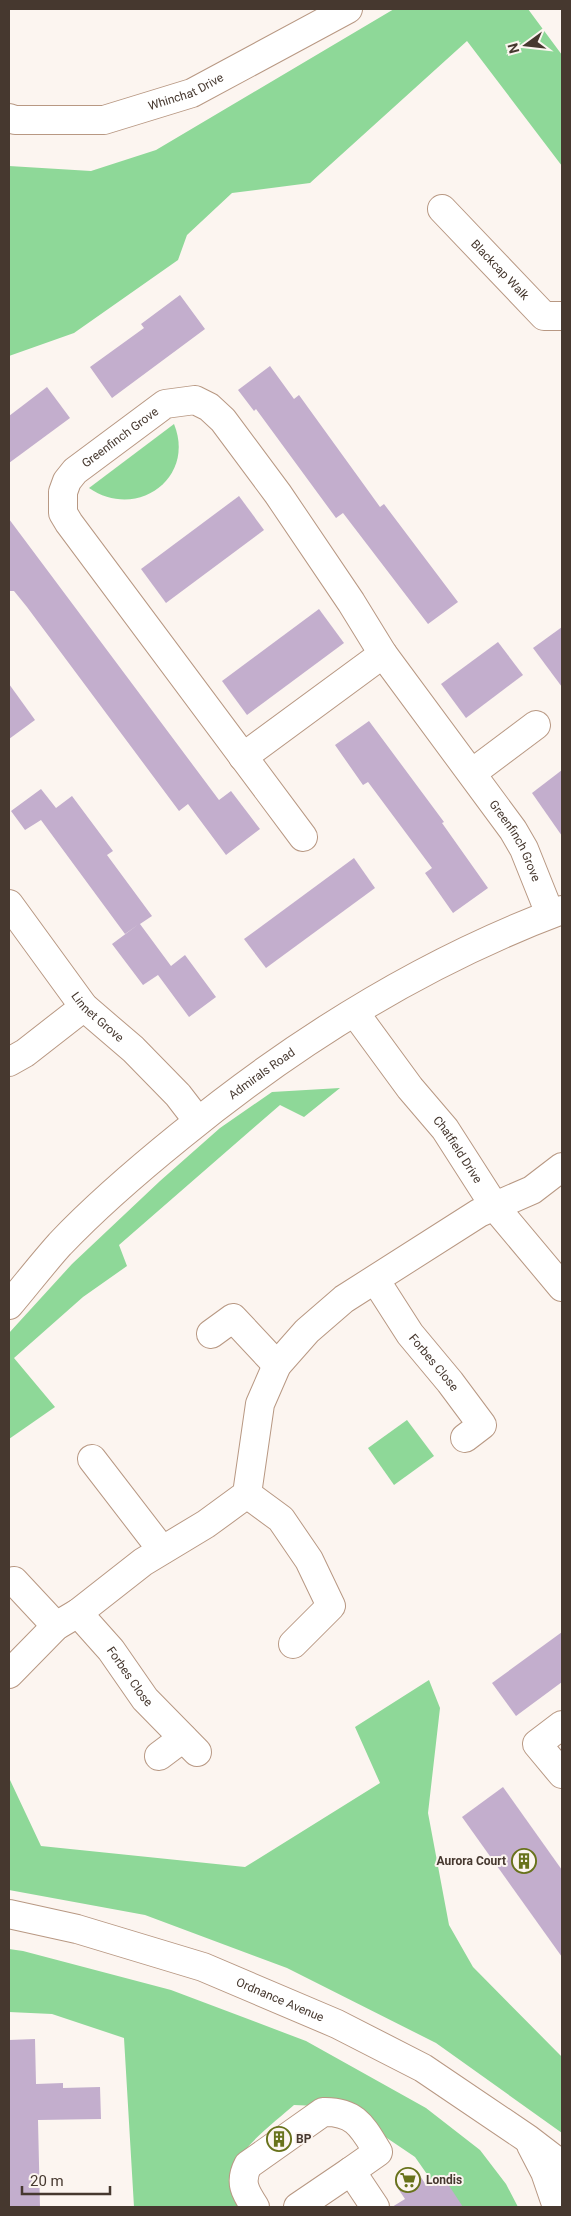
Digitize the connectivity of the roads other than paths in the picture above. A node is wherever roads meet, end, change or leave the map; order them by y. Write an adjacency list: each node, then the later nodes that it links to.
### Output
1 (348, 9): 2 (street, Whinchat Drive)
2 (9, 118)
3 (442, 210): 4 (street, Blackcap Walk)
4 (562, 316)
5 (383, 654): 7 (street); 7 (street, Greenfinch Grove); 8 (street, Greenfinch Grove)
6 (536, 725): 8 (street)
7 (244, 758): 9 (street, Greenfinch Grove)
8 (472, 773): 11 (street, Greenfinch Grove)
9 (304, 837)
10 (9, 904): 12 (street, Linnet Grove)
11 (556, 912): 13 (street, Admirals Road)
12 (84, 1007): 14 (street); 15 (street, Linnet Grove)
13 (355, 1013): 15 (street, Admirals Road); 17 (street, Chatfield Drive)
14 (9, 1062)
15 (198, 1121): 20 (street, Admirals Road)
16 (562, 1167): 17 (street)
17 (495, 1207): 18 (street); 19 (street, Chatfield Drive)
18 (376, 1281): 22 (street); 23 (street, Forbes Close)
19 (562, 1287)
20 (9, 1305)
21 (211, 1334): 22 (street)
22 (277, 1365): 25 (street)
23 (465, 1438)
24 (92, 1459): 26 (street)
25 (248, 1494): 26 (street); 29 (street)
26 (162, 1550): 28 (street)
27 (14, 1582): 28 (street, Forbes Close)
28 (67, 1620): 30 (street); 32 (street, Forbes Close)
29 (294, 1644)
30 (9, 1674)
31 (562, 1725): 33 (street)
32 (159, 1756)
33 (562, 1774)
34 (9, 1914): 35 (street, Ordnance Avenue)
35 (528, 2139): 36 (street, Ordnance Avenue); 41 (street, Ordnance Avenue)
36 (562, 2165)
37 (351, 2171): 38 (street); 39 (street); 40 (street)
38 (255, 2207)
39 (298, 2207)
40 (375, 2207)
41 (557, 2207)

